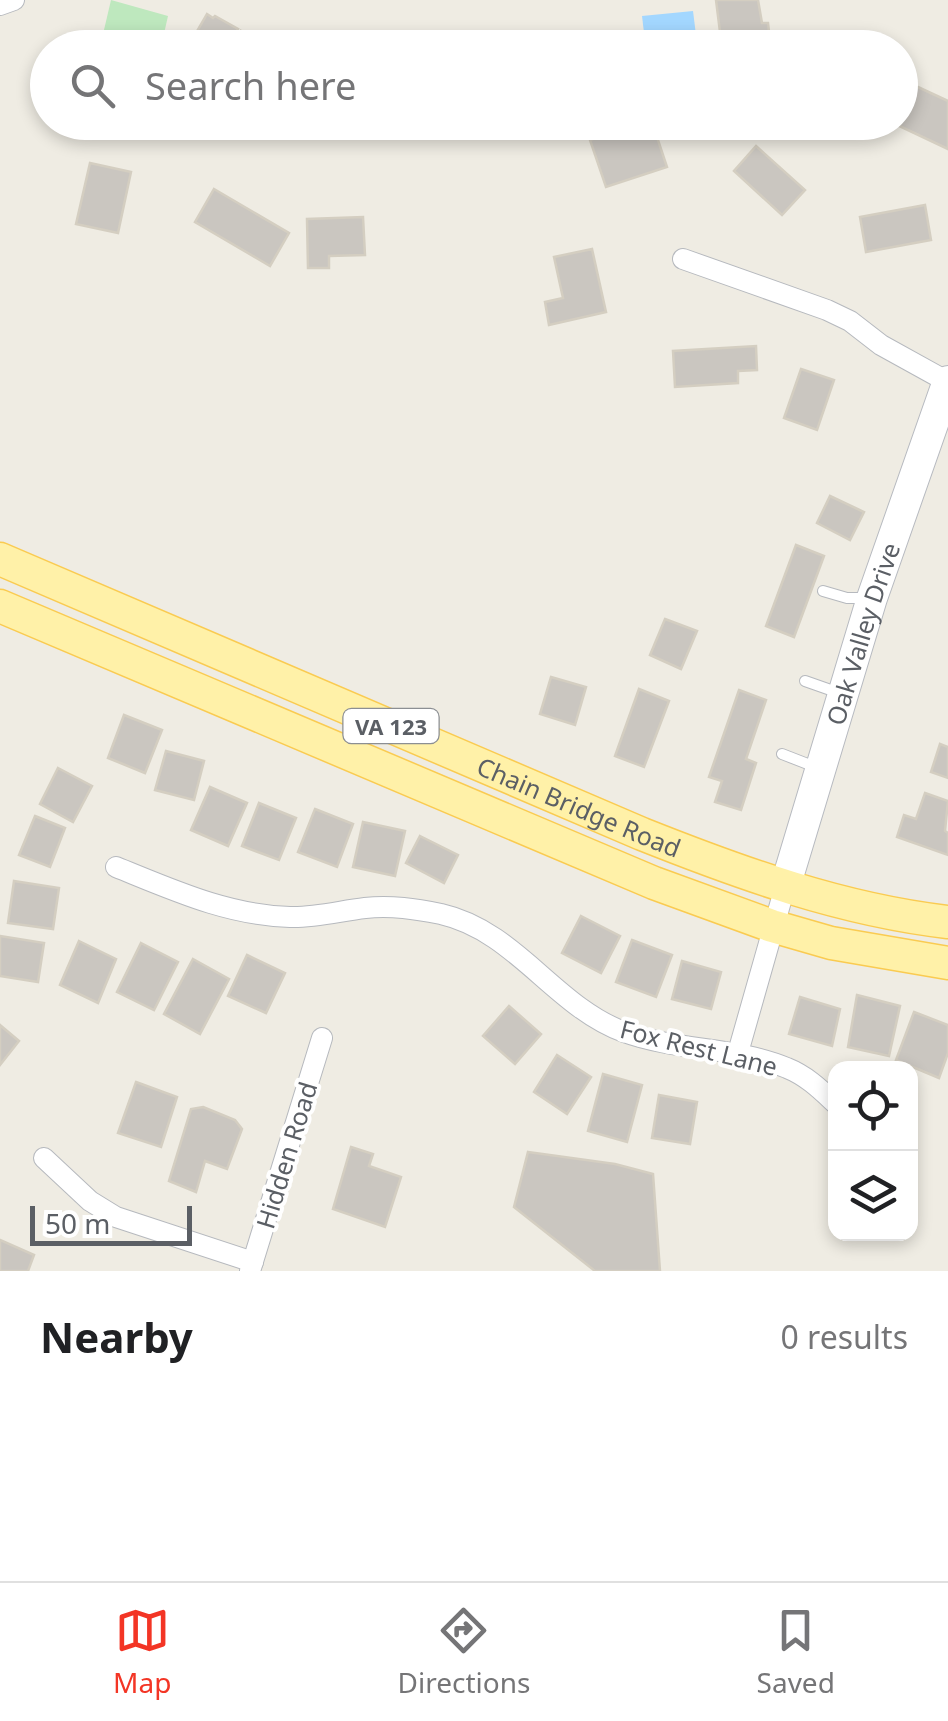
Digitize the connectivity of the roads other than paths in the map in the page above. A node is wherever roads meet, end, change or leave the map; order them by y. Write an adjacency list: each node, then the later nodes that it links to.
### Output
1 (14, 0): 2 (street)
2 (0, 5)
3 (683, 259): 4 (street)
4 (948, 382): 7 (street, Oak Valley Drive)
5 (0, 560): 14 (main road, Chain Bridge Road / VA 123)
6 (823, 591): 7 (lane)
7 (872, 598): 10 (street, Oak Valley Drive)
8 (0, 606): 16 (main road, Chain Bridge Road / VA 123)
9 (805, 681): 10 (lane)
10 (842, 694): 12 (street, Oak Valley Drive)
11 (782, 754): 12 (lane)
12 (820, 768): 14 (street, Oak Valley Drive)
13 (116, 867): 19 (street, Fox Rest Lane)
14 (784, 886): 15 (main road, Chain Bridge Road / VA 123); 16 (street)
15 (948, 922)
16 (772, 926): 17 (main road, Chain Bridge Road / VA 123); 19 (street)
17 (948, 963)
18 (322, 1038): 22 (street, Hidden Road)
19 (736, 1056): 20 (street, Fox Rest Lane)
20 (828, 1097)
21 (44, 1158): 22 (street)
22 (251, 1266)

